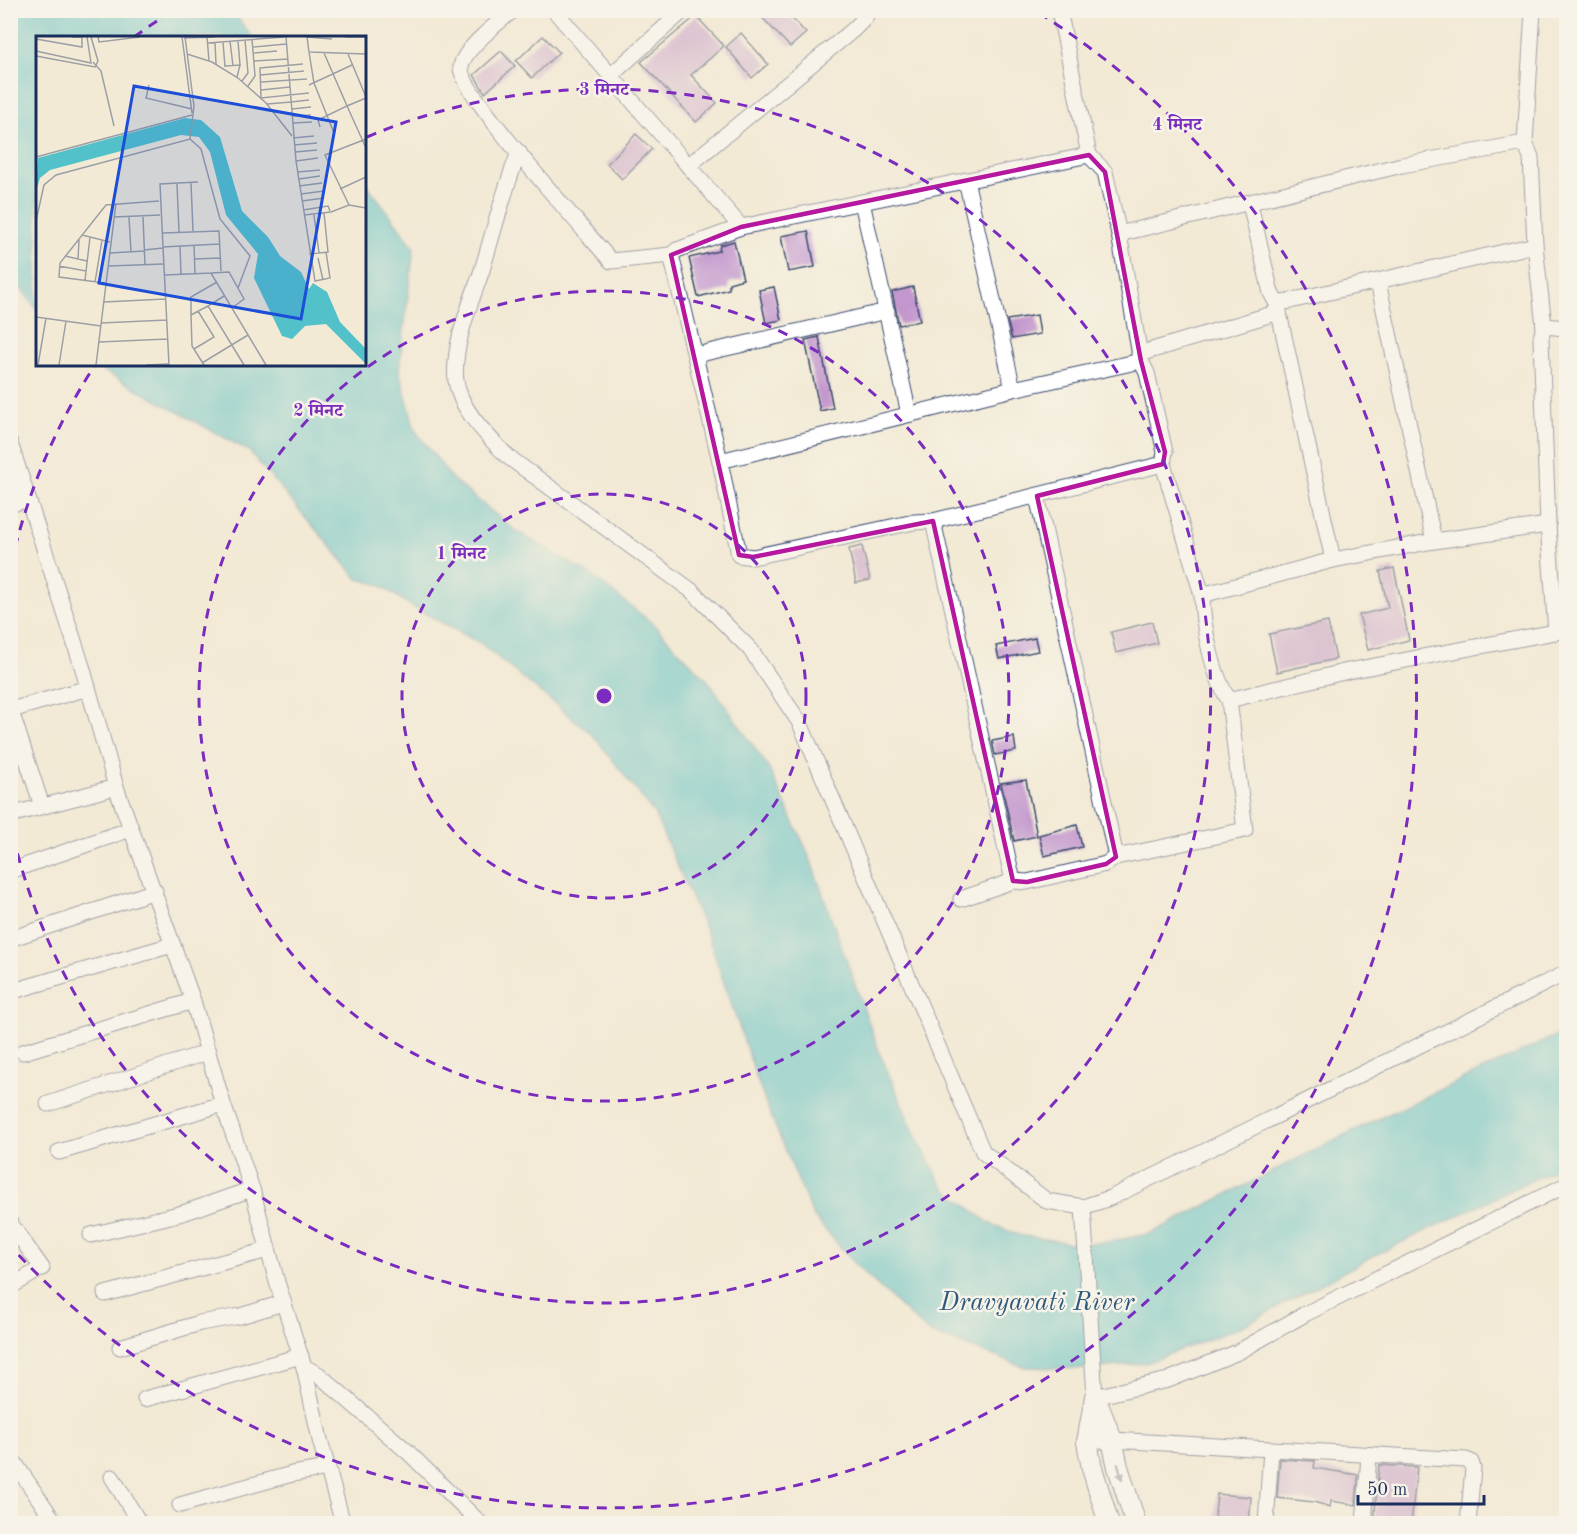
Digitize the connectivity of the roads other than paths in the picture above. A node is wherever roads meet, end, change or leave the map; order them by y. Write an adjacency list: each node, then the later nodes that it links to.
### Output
1 (513, 10): 9 (street)
2 (554, 10): 7 (street)
3 (684, 10): 7 (street)
4 (868, 10): 11 (street)
5 (1059, 10): 10 (street)
6 (1533, 10): 8 (street)
7 (610, 76): 11 (street)
8 (1525, 143): 14 (street); 17 (street)
9 (519, 152): 18 (street); 65 (street)
10 (1089, 155): 12 (street); 16 (street)
11 (688, 166): 15 (street)
12 (966, 180): 13 (street); 26 (street)
13 (862, 202): 15 (street); 21 (street)
14 (1250, 204): 16 (street); 20 (street)
15 (741, 227): 18 (street)
16 (1119, 234): 25 (street)
17 (1535, 245): 19 (street); 22 (street)
18 (671, 255): 24 (street)
19 (1378, 282): 20 (street); 37 (street)
20 (1278, 308): 25 (street); 38 (street)
21 (887, 311): 24 (street); 27 (street)
22 (1544, 326): 23 (street); 36 (street)
23 (1566, 328)
24 (696, 355): 30 (street)
25 (1140, 358): 26 (street); 31 (street)
26 (1013, 389): 27 (street)
27 (909, 414): 30 (street)
28 (10, 442): 29 (street)
29 (13, 460): 33 (street)
30 (720, 461): 35 (street)
31 (1163, 464): 32 (street); 39 (street)
32 (1037, 496): 35 (street); 48 (street)
33 (28, 499): 34 (street); 41 (street)
34 (10, 505)
35 (933, 521): 50 (street)
36 (1548, 525): 37 (street); 40 (street)
37 (1434, 541): 38 (street)
38 (1333, 560): 39 (street)
39 (1202, 595): 42 (street)
40 (1561, 631): 42 (street)
41 (88, 688): 43 (street); 44 (street)
42 (1229, 700): 48 (street)
43 (11, 709): 45 (street)
44 (116, 788): 45 (street); 47 (street)
45 (42, 806): 46 (street)
46 (10, 815)
47 (131, 829): 49 (street); 51 (street)
48 (1116, 857): 50 (street)
49 (10, 871)
50 (1013, 880): 52 (street)
51 (155, 891): 53 (street); 54 (street)
52 (962, 899)
53 (10, 939)
54 (172, 945): 56 (street); 57 (street)
55 (1566, 973): 65 (street)
56 (10, 992)
57 (193, 1001): 58 (street); 59 (street)
58 (23, 1052)
59 (208, 1052): 60 (street); 61 (street)
60 (48, 1104)
61 (223, 1104): 62 (street); 64 (street)
62 (59, 1152)
63 (1566, 1185): 74 (street)
64 (252, 1189): 67 (street); 68 (street)
65 (1083, 1207): 74 (street)
66 (10, 1223): 69 (street)
67 (91, 1235)
68 (268, 1250): 70 (street); 71 (street)
69 (10, 1287)
70 (105, 1294)
71 (284, 1303): 72 (street); 73 (street)
72 (120, 1347)
73 (303, 1361): 75 (street); 81 (street); 87 (street)
74 (1095, 1397): 76 (street); 77 (street)
75 (145, 1399)
76 (1113, 1440): 77 (street); 78 (street); 89 (street, one-way to 89)
77 (1087, 1442): 88 (street)
78 (1271, 1449): 79 (street); 90 (street)
79 (1369, 1455): 91 (street); 92 (street)
80 (10, 1456): 85 (street)
81 (328, 1468): 83 (street); 84 (street)
82 (112, 1476): 86 (street)
83 (180, 1505)
84 (338, 1522)
85 (56, 1524)
86 (140, 1524)
87 (481, 1524)
88 (1109, 1524)
89 (1136, 1524)
90 (1266, 1524)
91 (1364, 1524)
92 (1468, 1524)

